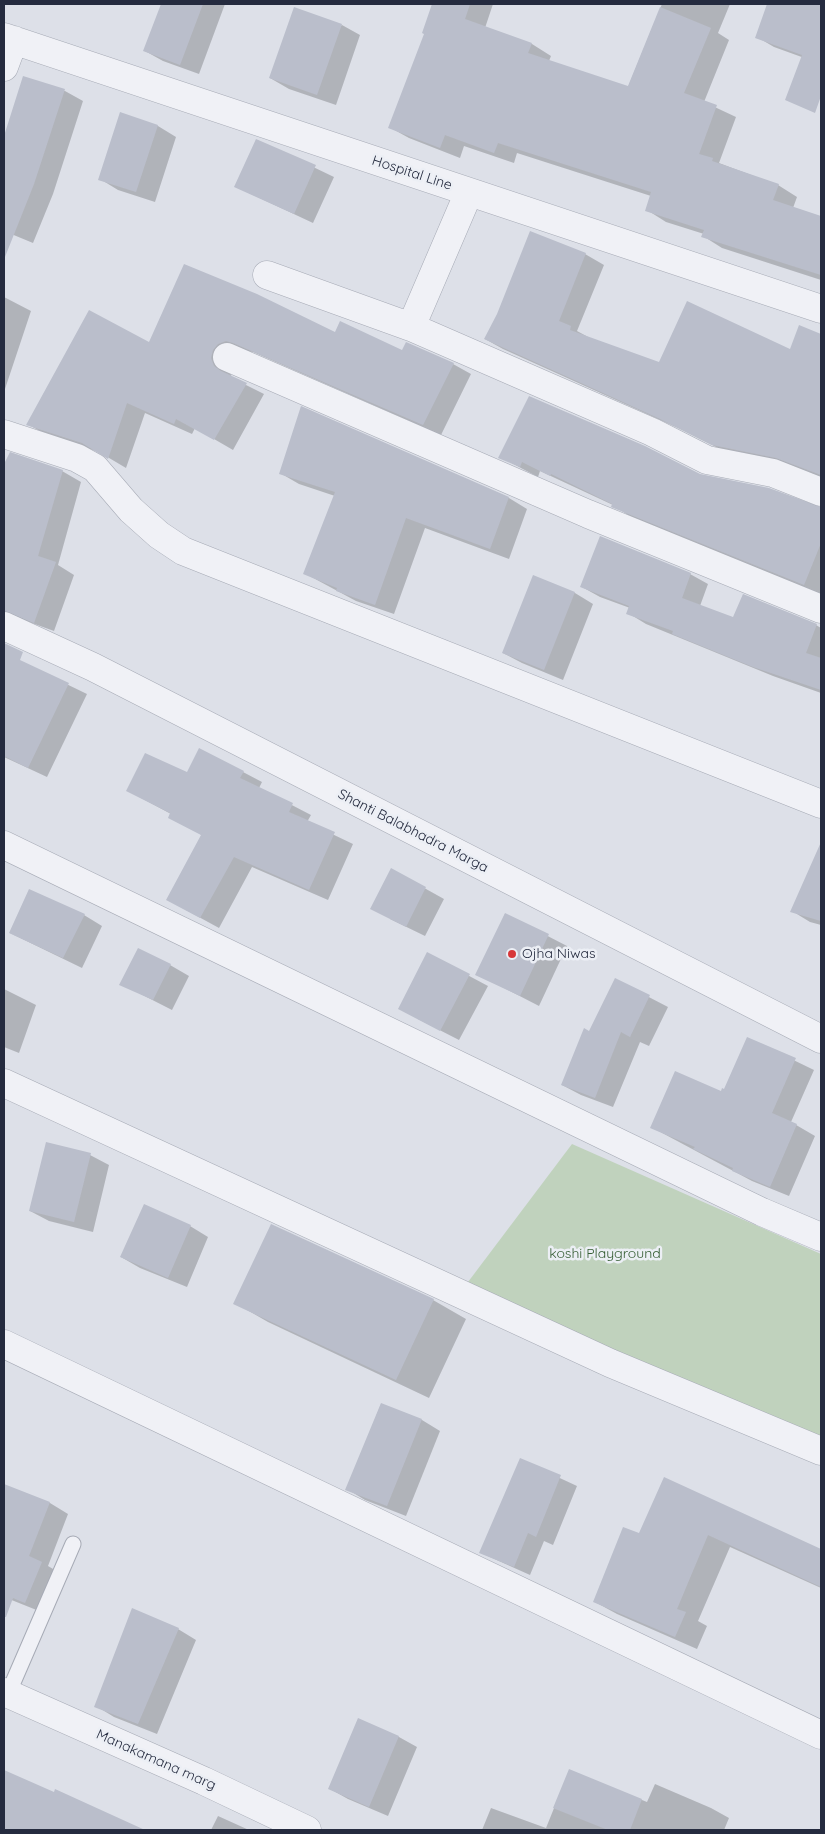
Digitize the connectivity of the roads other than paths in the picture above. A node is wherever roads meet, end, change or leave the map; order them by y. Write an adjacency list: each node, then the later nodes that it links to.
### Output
1 (9, 39): 2 (street); 3 (street, Hospital Line)
2 (4, 67)
3 (469, 192): 5 (street, Hospital Line); 6 (street)
4 (267, 275): 6 (street)
5 (821, 309)
6 (411, 326): 9 (street)
7 (227, 357): 10 (street)
8 (4, 434): 12 (street)
9 (821, 492)
10 (821, 610)
11 (4, 626): 14 (street, Shanti Balabhadra Marga)
12 (821, 804)
13 (4, 845): 16 (street)
14 (821, 1039)
15 (4, 1083): 18 (street)
16 (821, 1238)
17 (4, 1344): 21 (street)
18 (821, 1451)
19 (73, 1544): 20 (lane)
20 (6, 1693): 22 (street, Manakamana marg)
21 (821, 1735)
22 (307, 1830)

